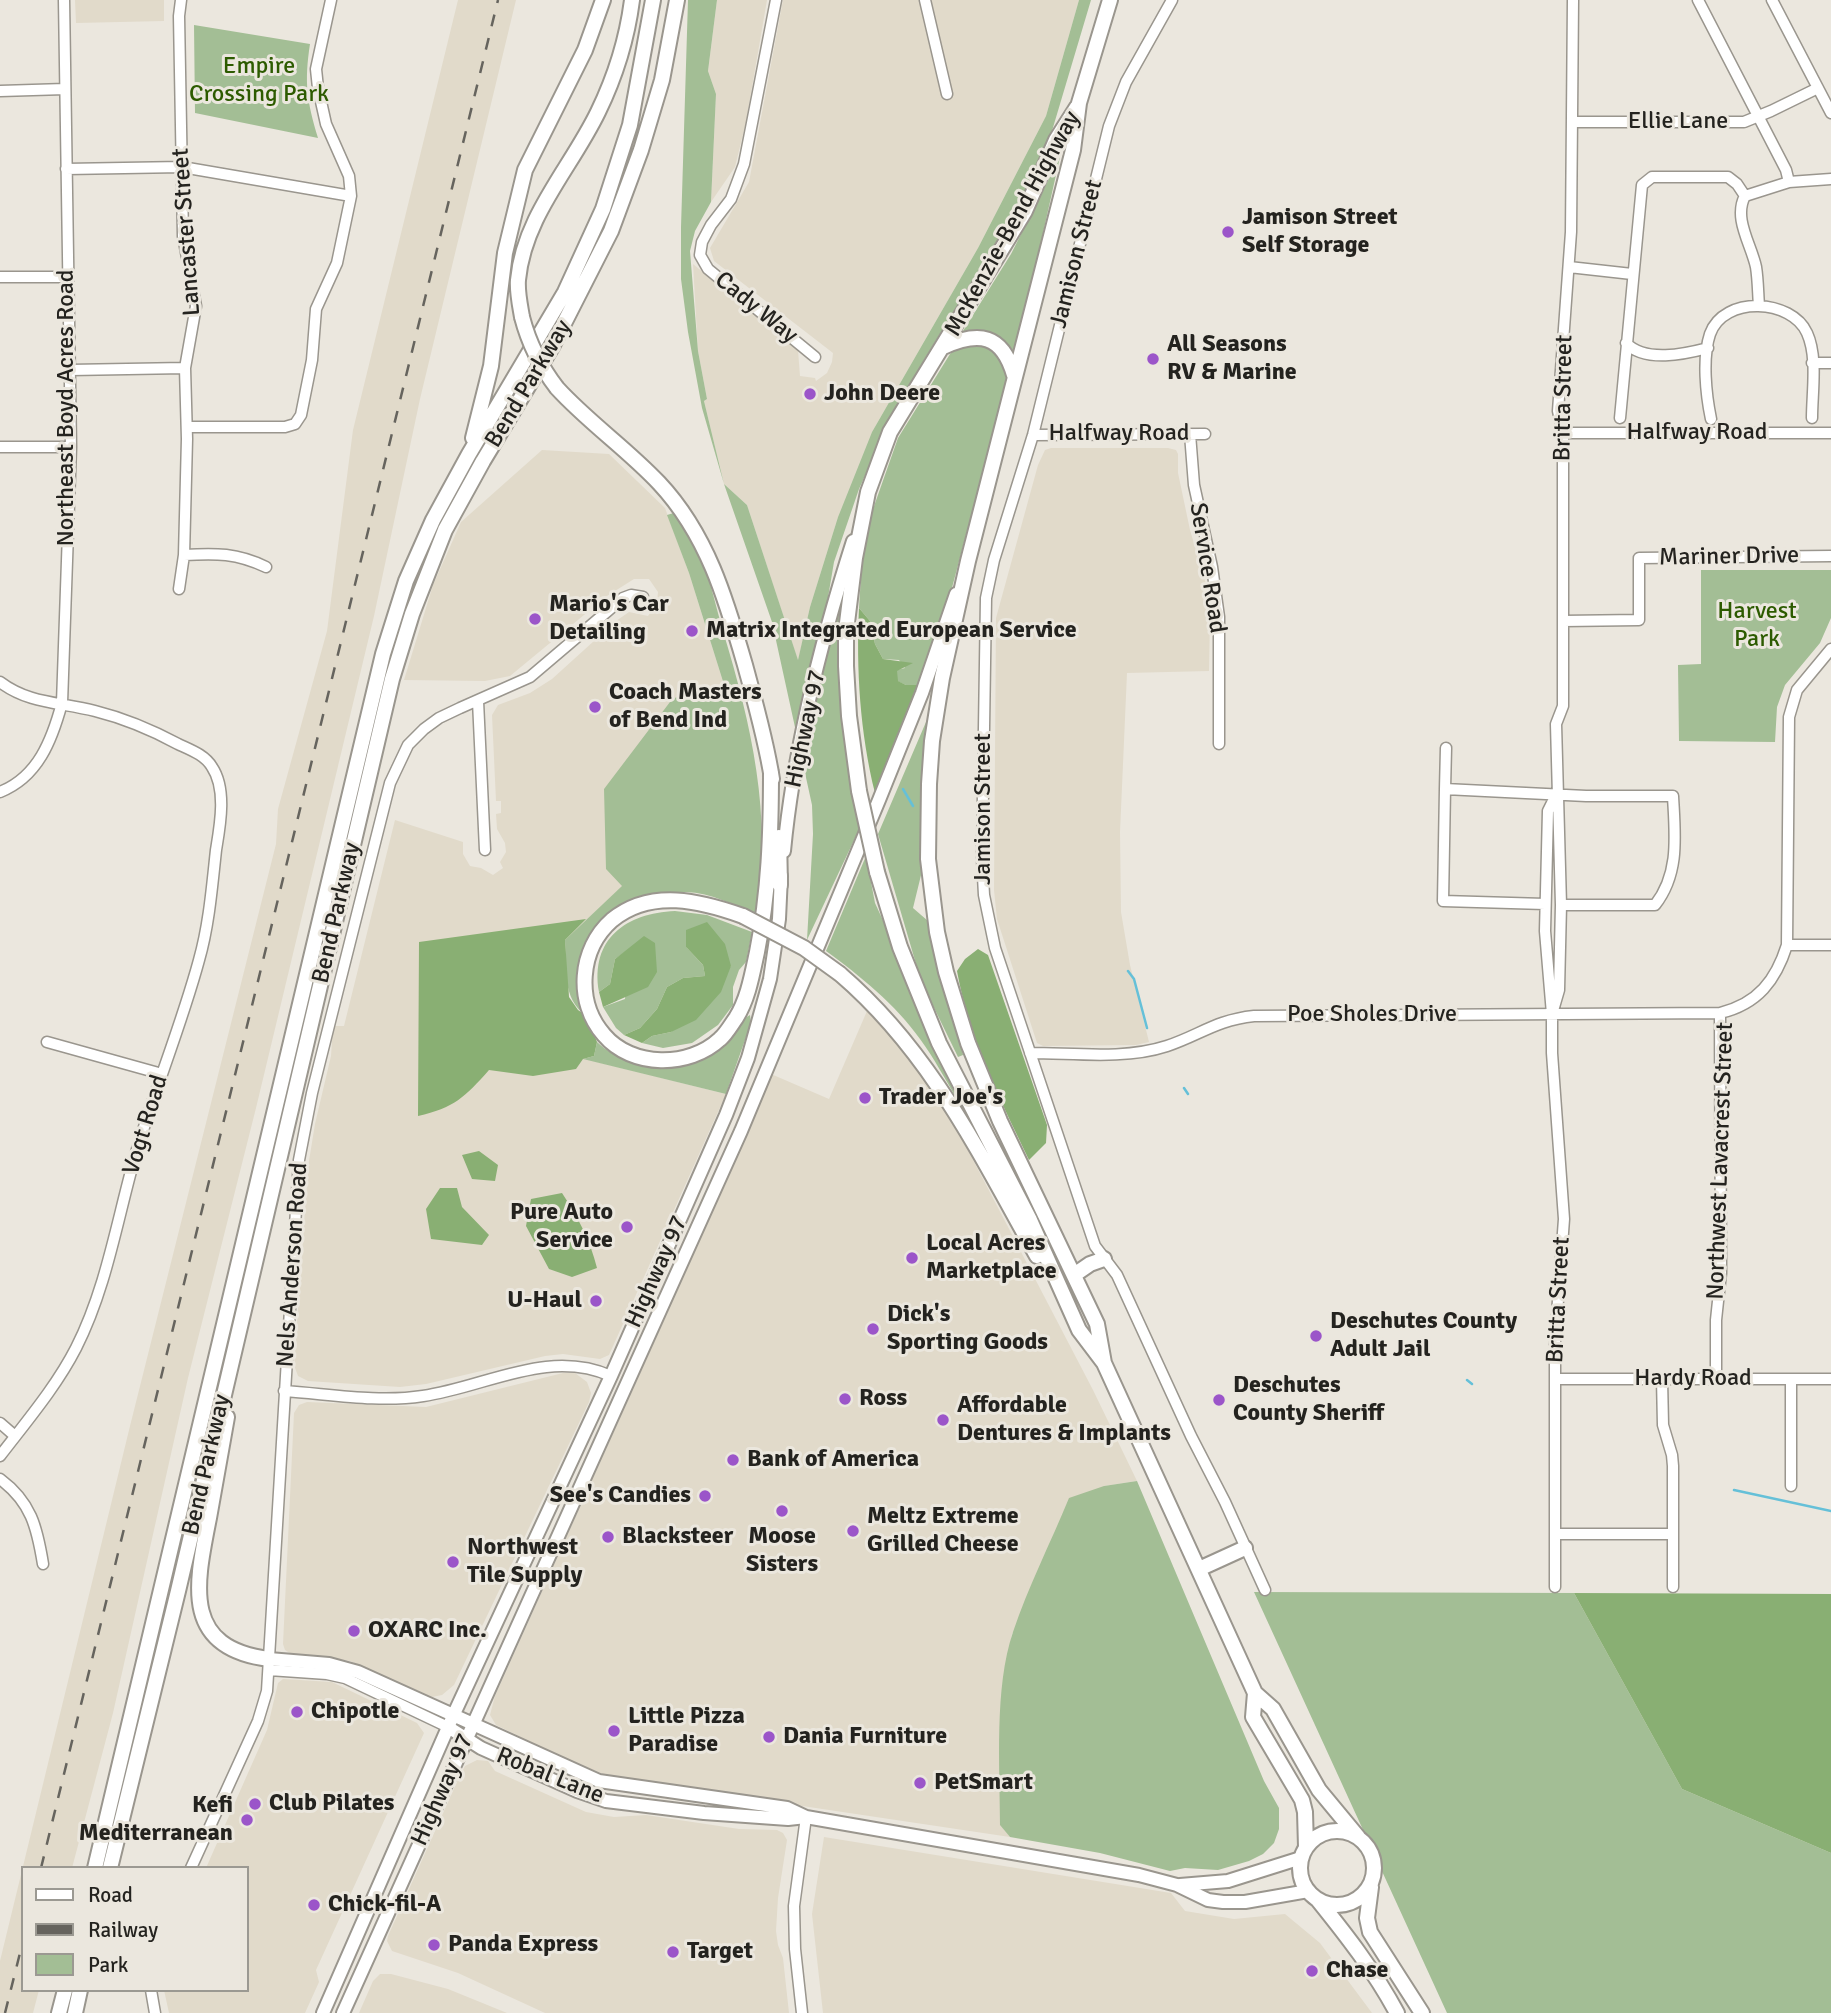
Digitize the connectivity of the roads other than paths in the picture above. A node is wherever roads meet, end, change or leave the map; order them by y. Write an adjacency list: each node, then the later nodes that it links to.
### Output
1 (64, 0): 16 (street, Northeast Boyd Acres Road)
2 (181, 0): 23 (street, Lancaster Street)
3 (331, 0): 27 (street)
4 (603, 0): 54 (highway)
5 (632, 0): 69 (highway, bridge)
6 (653, 0): 54 (highway, Bend Parkway)
7 (677, 0): 88 (highway, Bend Parkway)
8 (776, 0): 37 (street, Cady Way)
9 (926, 0): 18 (street)
10 (1111, 0): 19 (highway)
11 (1172, 0): 51 (street, Jamison Street)
12 (1573, 0): 22 (street, Britta Street)
13 (1698, 0): 21 (street)
14 (1772, 0): 15 (street)
15 (1818, 88): 20 (street); 21 (street, Ellie Lane)
16 (65, 89): 17 (street); 24 (street, Northeast Boyd Acres Road)
17 (0, 90)
18 (947, 94)
19 (1079, 103): 35 (highway, McKenzie-Bend Highway); 42 (highway, McKenzie-Bend Highway)
20 (1831, 113)
21 (1758, 116): 22 (street, Ellie Lane); 26 (street)
22 (1572, 122): 29 (street, Britta Street)
23 (182, 167): 24 (street); 27 (street); 40 (street, Lancaster Street)
24 (66, 169): 32 (street, Northeast Boyd Acres Road)
25 (1831, 179): 26 (street)
26 (1788, 182): 28 (street)
27 (351, 196): 46 (street)
28 (1745, 196): 30 (street); 33 (street)
29 (1569, 267): 30 (street); 47 (street, Britta Street)
30 (1632, 274): 34 (street)
31 (0, 277): 32 (street)
32 (68, 277): 41 (street, Northeast Boyd Acres Road)
33 (1759, 306): 36 (street); 38 (street)
34 (1626, 343): 36 (street); 43 (street)
35 (943, 347): 42 (highway); 55 (highway, McKenzie-Bend Highway)
36 (1708, 348): 45 (street)
37 (815, 357)
38 (1812, 363): 39 (street); 44 (street)
39 (1831, 363)
40 (185, 368): 41 (street); 46 (street, Lancaster Street)
41 (70, 370): 53 (street, Northeast Boyd Acres Road)
42 (1014, 377): 58 (highway, McKenzie-Bend Highway)
43 (1620, 418)
44 (1812, 418)
45 (1711, 419)
46 (187, 427): 56 (street, Lancaster Street)
47 (1563, 433): 48 (street, Halfway Road); 62 (street, Britta Street)
48 (1831, 433)
49 (1191, 434): 50 (street, Halfway Road); 51 (street, Halfway Road); 67 (street, Service Road)
50 (1205, 434)
51 (1032, 435): 82 (street, Jamison Street)
52 (0, 446): 53 (street)
53 (71, 447): 66 (street, Northeast Boyd Acres Road)
54 (469, 454): 119 (highway, Bend Parkway)
55 (869, 492): 74 (main road, Highway 97); 87 (highway, McKenzie-Bend Highway, bridge)
56 (184, 555): 59 (street); 60 (street, Lancaster Street)
57 (1831, 556): 62 (street, Mariner Drive)
58 (968, 561): 86 (highway, McKenzie-Bend Highway); 96 (main road, Highway 97)
59 (266, 567)
60 (179, 589)
61 (643, 597): 65 (street, Nels Anderson Road)
62 (1563, 621): 72 (street, Britta Street)
63 (1831, 649): 77 (street, Northwest Lavacrest Street)
64 (0, 682): 66 (street)
65 (478, 701): 73 (street); 97 (street, Nels Anderson Road)
66 (62, 703): 71 (street, Northeast Boyd Acres Road); 83 (street, Vogt Road)
67 (1219, 744)
68 (1446, 748): 70 (street)
69 (771, 772): 74 (highway); 87 (highway, bridge)
70 (1445, 789): 72 (street); 75 (street)
71 (0, 792)
72 (1557, 794): 75 (street, Britta Street); 76 (street, Britta Street); 76 (street)
73 (485, 850)
74 (780, 885): 84 (main road, Highway 97)
75 (1545, 904): 80 (street, Britta Street)
76 (1561, 905): 80 (street, Britta Street)
77 (1787, 945): 78 (street); 79 (street, Northwest Lavacrest Street)
78 (1831, 945)
79 (1720, 1013): 80 (street, Poe Sholes Drive); 92 (street, Northwest Lavacrest Street)
80 (1552, 1014): 82 (street, Poe Sholes Drive); 95 (street, Britta Street)
81 (47, 1042): 83 (street)
82 (1030, 1053): 85 (street, Jamison Street)
83 (162, 1074): 99 (street, Vogt Road)
84 (673, 1236): 90 (main road, Highway 97); 96 (main road)
85 (1104, 1259): 86 (highway); 105 (street, Jamison Street)
86 (1074, 1275): 89 (highway, McKenzie-Bend Highway)
87 (1079, 1330): 89 (highway, McKenzie-Bend Highway)
88 (234, 1347): 111 (highway); 120 (highway, Bend Parkway)
89 (1104, 1363): 107 (highway, McKenzie-Bend Highway)
90 (611, 1376): 97 (street); 113 (main road, Highway 97)
91 (1662, 1379): 92 (street, Hardy Road); 95 (street, Hardy Road); 104 (street)
92 (1716, 1379): 93 (street, Hardy Road)
93 (1791, 1379): 94 (street, Hardy Road); 102 (street)
94 (1831, 1379)
95 (1556, 1380): 103 (street, Britta Street)
96 (626, 1384): 114 (main road, Highway 97)
97 (284, 1391): 111 (street, Nels Anderson Road)
98 (0, 1423): 99 (street)
99 (15, 1436): 100 (street, Vogt Road)
100 (0, 1456)
101 (0, 1479): 106 (street)
102 (1791, 1486)
103 (1556, 1534): 104 (street); 108 (street, Britta Street)
104 (1673, 1534): 109 (street)
105 (1245, 1548): 107 (highway); 110 (street, Jamison Street)
106 (43, 1564)
107 (1199, 1569): 112 (highway, McKenzie-Bend Highway)
108 (1555, 1587)
109 (1673, 1587)
110 (1265, 1590)
111 (269, 1664): 113 (main road, Robal Lane); 121 (street, Nels Anderson Road)
112 (1255, 1693): 117 (highway, McKenzie-Bend Highway); 118 (highway, McKenzie-Bend Highway)
113 (450, 1721): 114 (main road, Robal Lane); 115 (main road, Robal Lane); 131 (main road, Highway 97)
114 (472, 1725): 115 (main road, Highway 97); 116 (main road, Robal Lane)
115 (467, 1739): 116 (main road, Robal Lane); 132 (main road, Highway 97)
116 (806, 1817): 123 (main road, Robal Lane); 133 (street)
117 (1358, 1837): 118 (highway); 122 (highway)
118 (1304, 1853): 123 (main road, Robal Lane); 124 (highway)
119 (95, 1866)
120 (110, 1866)
121 (192, 1866)
122 (1372, 1883): 124 (highway); 135 (highway)
123 (1177, 1885): 124 (main road, Robal Lane)
124 (1313, 1895): 134 (highway)
125 (65, 1992): 128 (highway)
126 (80, 1992): 129 (highway)
127 (151, 1992): 130 (street)
128 (60, 2013)
129 (75, 2013)
130 (156, 2013)
131 (323, 2013)
132 (343, 2013)
133 (802, 2013)
134 (1397, 2013)
135 (1422, 2013)

